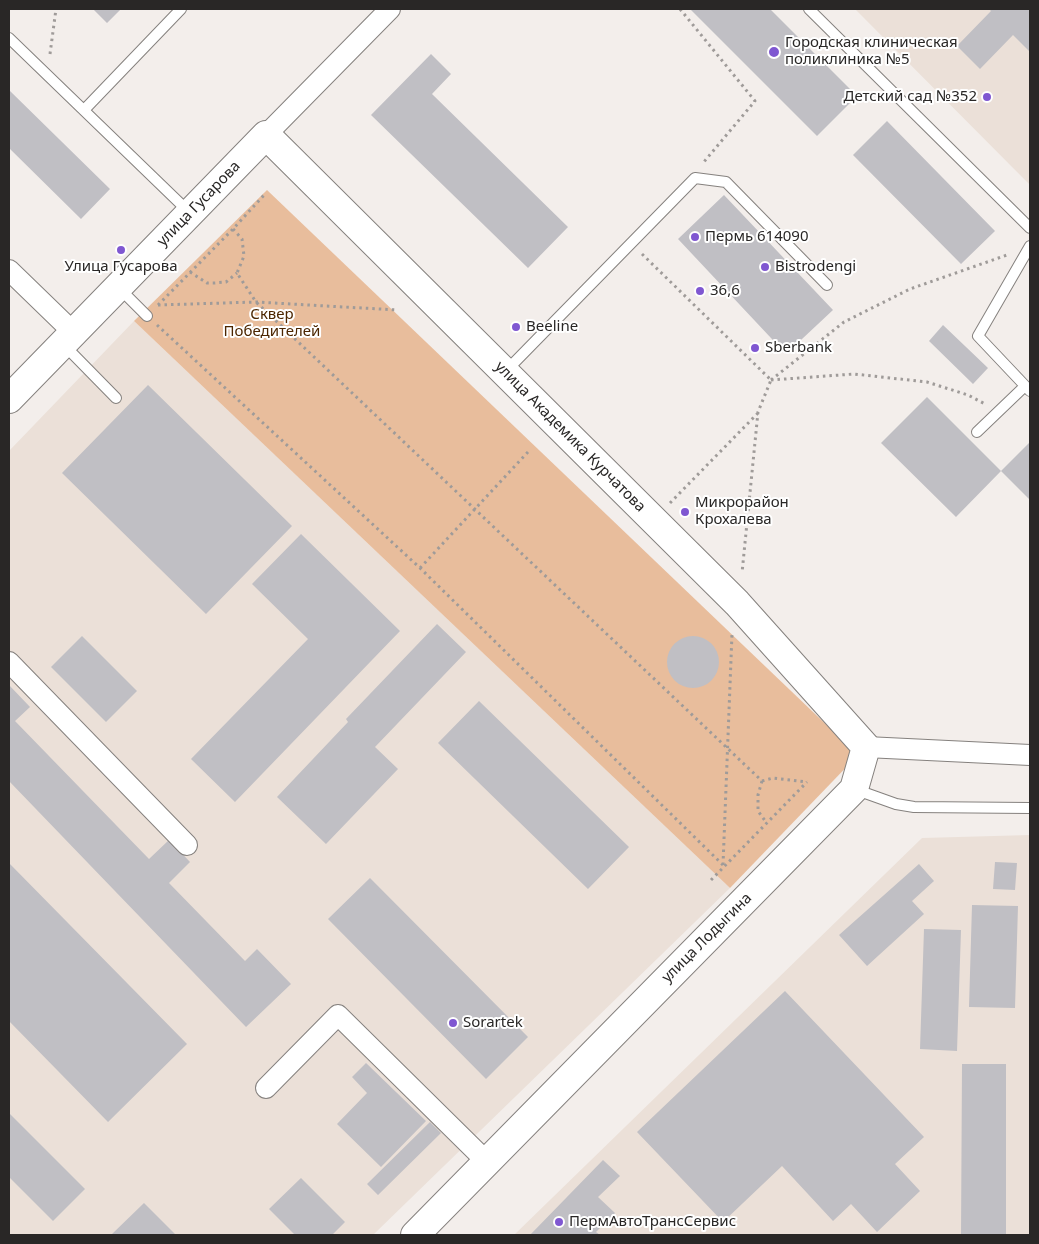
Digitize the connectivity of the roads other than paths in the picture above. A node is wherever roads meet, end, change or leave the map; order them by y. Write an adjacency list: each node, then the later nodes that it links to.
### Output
1 (181, 9): 5 (lane)
2 (390, 9): 6 (street, улица Гусарова)
3 (809, 9): 8 (lane)
4 (9, 38): 5 (lane)
5 (84, 110): 7 (lane)
6 (266, 136): 7 (street, улица Гусарова); 15 (street, улица Академика Курчатова)
7 (191, 213): 12 (street, улица Гусарова)
8 (1030, 228)
9 (1030, 246): 16 (lane)
10 (9, 270): 14 (street)
11 (827, 285): 15 (lane)
12 (118, 288): 13 (lane); 14 (street, улица Гусарова)
13 (147, 316)
14 (69, 339): 17 (lane); 18 (street, улица Гусарова)
15 (505, 372): 21 (street, улица Академика Курчатова)
16 (1028, 389): 19 (lane)
17 (116, 398)
18 (9, 399)
19 (977, 432)
20 (9, 662): 25 (street)
21 (866, 747): 22 (street); 23 (street, улица Лодыгина)
22 (1030, 755)
23 (854, 789): 24 (lane); 27 (street, улица Лодыгина)
24 (1030, 808)
25 (187, 845)
26 (266, 1088): 27 (street)
27 (487, 1162): 28 (street, улица Лодыгина)
28 (414, 1235)

